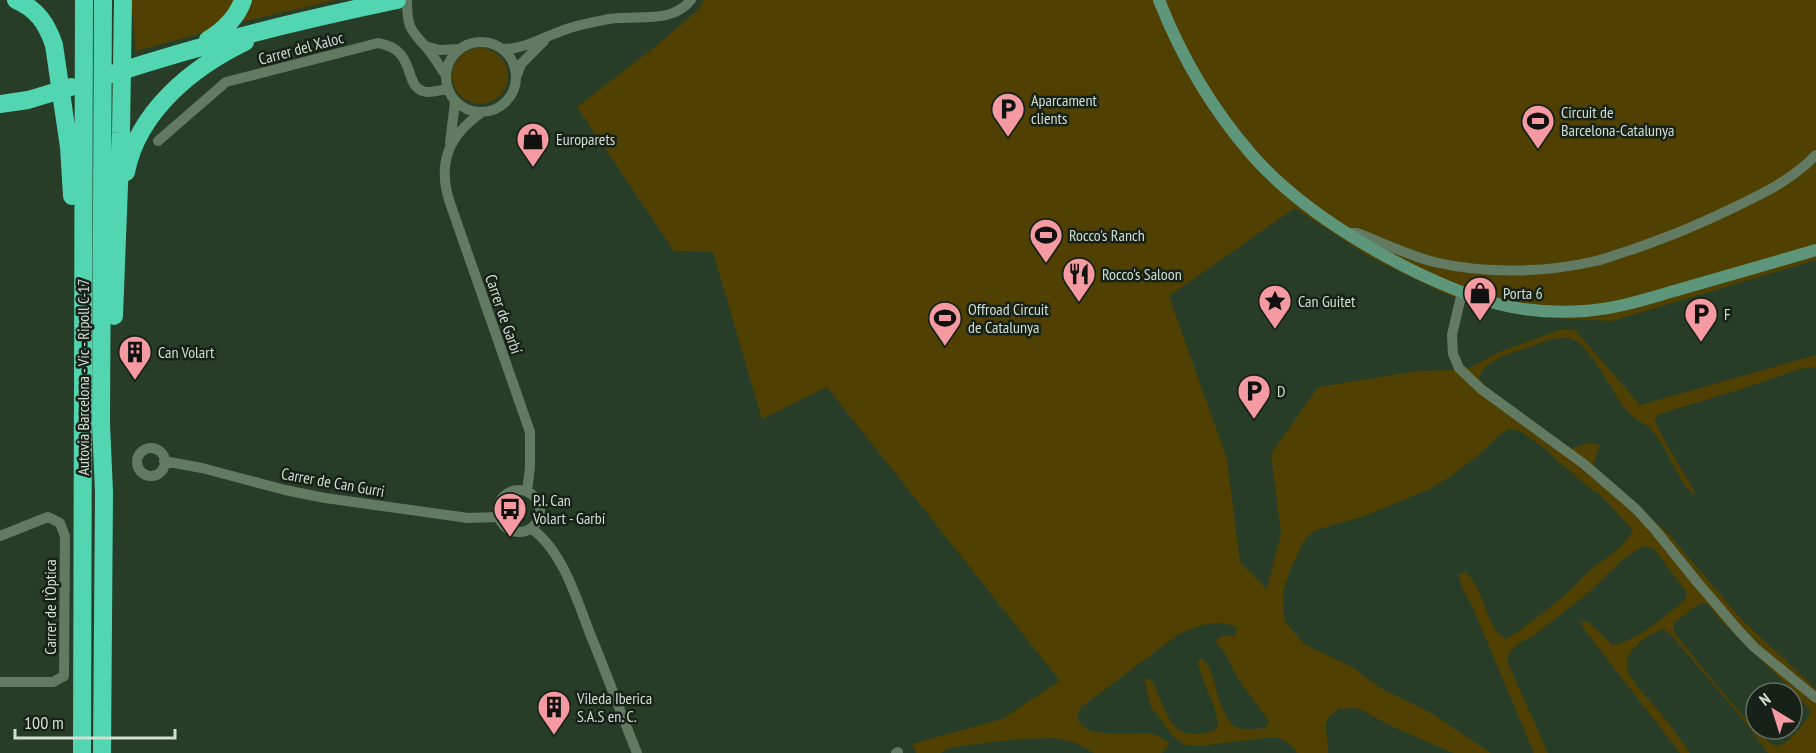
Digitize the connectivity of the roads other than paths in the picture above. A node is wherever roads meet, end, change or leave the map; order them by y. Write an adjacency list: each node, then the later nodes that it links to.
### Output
1 (16, 0): 32 (highway)
2 (84, 0): 32 (highway, Autovia Barcelona - Vic - Ripoll C-17)
3 (103, 0): 32 (highway, Autovia Barcelona - Vic - Ripoll C-17)
4 (123, 0): 28 (highway)
5 (243, 0): 13 (highway)
6 (372, 0): 7 (highway)
7 (395, 0): 11 (highway)
8 (407, 0): 14 (street)
9 (691, 0): 12 (street)
10 (1159, 0): 29 (street)
11 (282, 26): 13 (highway); 28 (highway)
12 (548, 38): 15 (street); 18 (street)
13 (199, 46): 20 (highway)
14 (425, 46): 16 (street); 17 (street)
15 (503, 49): 16 (street); 18 (street)
16 (459, 50): 17 (street)
17 (445, 74): 19 (street)
18 (516, 75): 23 (street)
19 (447, 89): 21 (street); 25 (street, Carrer del Xaloc)
20 (27, 100): 22 (highway); 24 (highway)
21 (455, 102): 23 (street); 26 (street, Carrer de Garbí)
22 (0, 104)
23 (481, 113): 26 (street, Carrer de Garbí)
24 (0, 115)
25 (158, 141)
26 (450, 148): 34 (street, Carrer de Garbí)
27 (1816, 155): 29 (street)
28 (118, 206): 32 (highway)
29 (1347, 233): 31 (street)
30 (1816, 250): 31 (street)
31 (1462, 292): 39 (street)
32 (93, 423): 40 (highway, Autovia Barcelona - Vic - Ripoll C-17); 41 (highway, Autovia Barcelona - Vic - Ripoll C-17)
33 (164, 461): 35 (street, Carrer de Can Gurri)
34 (527, 491): 35 (street); 36 (street)
35 (498, 517): 36 (street)
36 (532, 529): 42 (street)
37 (0, 536): 38 (street, Carrer de l'Òptica)
38 (0, 682)
39 (1816, 698)
40 (82, 753)
41 (102, 753)
42 (637, 753)

